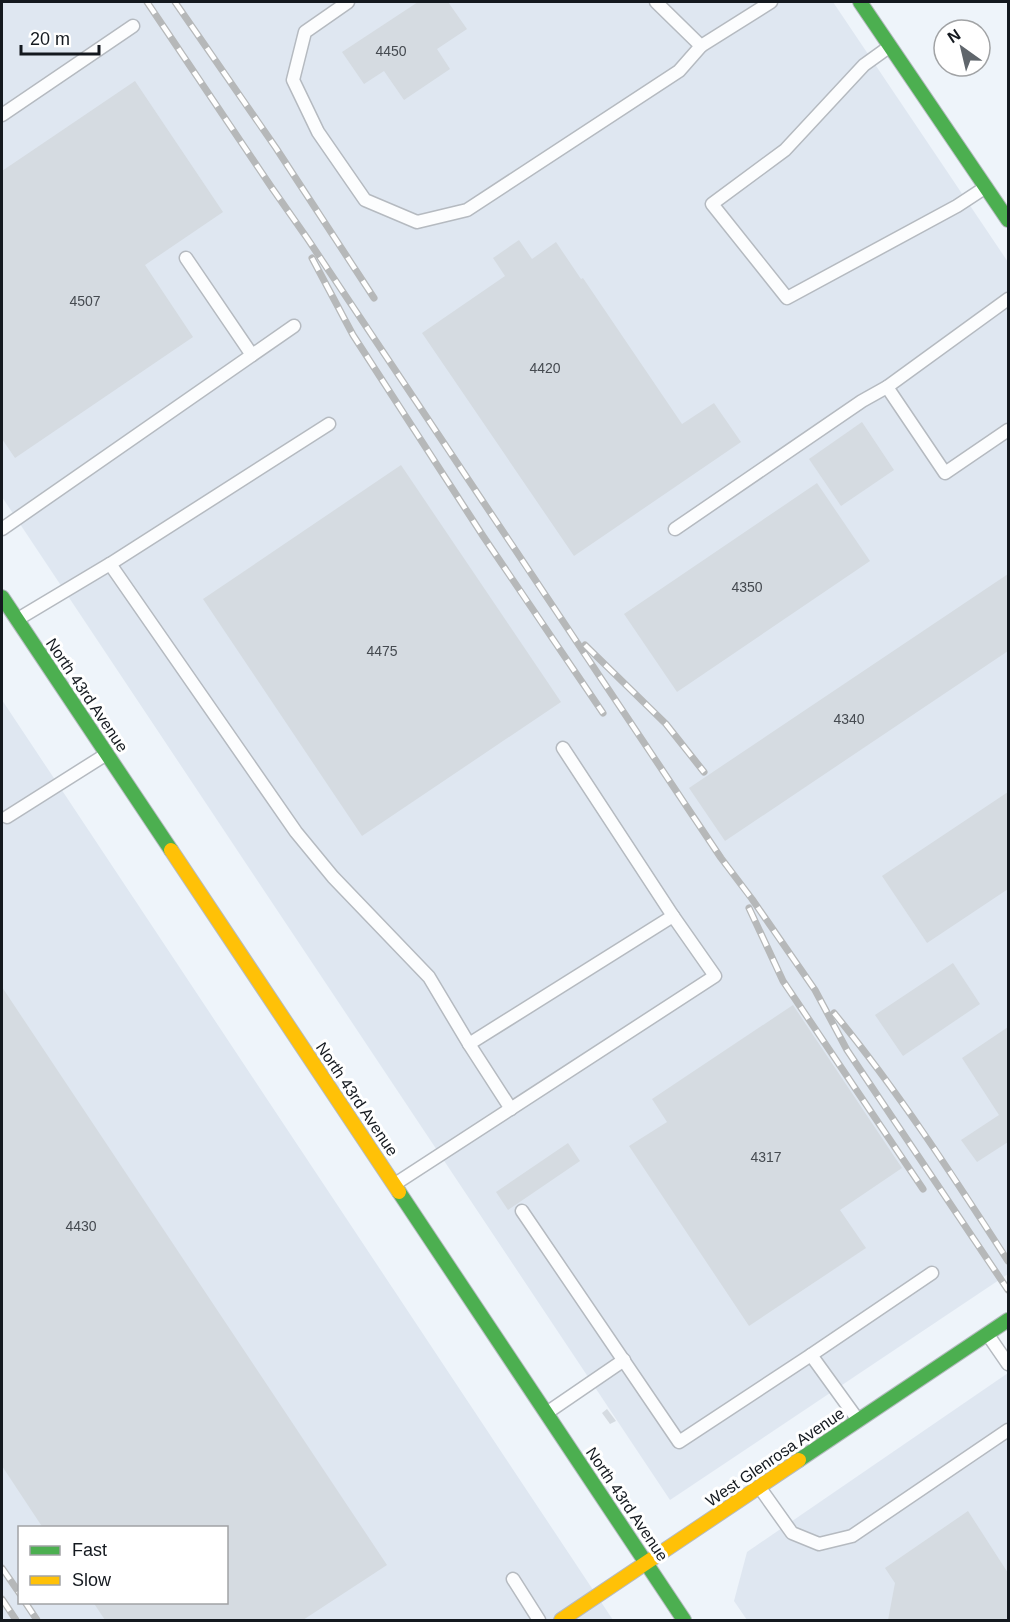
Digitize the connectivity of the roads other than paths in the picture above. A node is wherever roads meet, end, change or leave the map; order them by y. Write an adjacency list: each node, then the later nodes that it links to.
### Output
1 (348, 2): 6 (lane)
2 (656, 2): 6 (lane)
3 (771, 2): 6 (lane)
4 (860, 2): 7 (main road)
5 (134, 26): 8 (lane)
6 (701, 46)
7 (890, 46): 9 (main road); 9 (lane)
8 (2, 115)
9 (986, 187): 10 (main road)
10 (1008, 220)
11 (186, 258): 14 (lane)
12 (1008, 299): 15 (lane)
13 (294, 326): 14 (lane)
14 (252, 355): 18 (lane)
15 (888, 387): 17 (lane); 19 (lane)
16 (329, 424): 20 (lane)
17 (1008, 430)
18 (2, 529)
19 (675, 529)
20 (110, 564): 22 (lane); 27 (lane)
21 (2, 597): 22 (main road, North 43rd Avenue)
22 (17, 620): 24 (main road, North 43rd Avenue)
23 (563, 748): 26 (lane)
24 (107, 754): 25 (lane); 29 (main road, North 43rd Avenue)
25 (7, 817)
26 (673, 916): 27 (lane); 28 (lane)
27 (469, 1044): 28 (lane)
28 (511, 1109): 29 (lane)
29 (394, 1185): 37 (main road, North 43rd Avenue)
30 (522, 1211): 35 (lane)
31 (932, 1273): 34 (lane)
32 (1008, 1320): 33 (main road, West Glenrosa Avenue)
33 (987, 1334): 36 (lane); 38 (main road, West Glenrosa Avenue)
34 (810, 1355): 35 (lane); 38 (lane)
35 (624, 1360): 37 (lane)
36 (1008, 1364)
37 (546, 1412): 41 (main road, North 43rd Avenue)
38 (858, 1421): 40 (main road, West Glenrosa Avenue)
39 (1008, 1430): 40 (lane)
40 (759, 1487): 41 (main road, West Glenrosa Avenue)
41 (646, 1563): 44 (main road, West Glenrosa Avenue); 45 (main road, North 43rd Avenue)
42 (513, 1580): 43 (lane)
43 (539, 1620)
44 (561, 1620)
45 (684, 1620)

